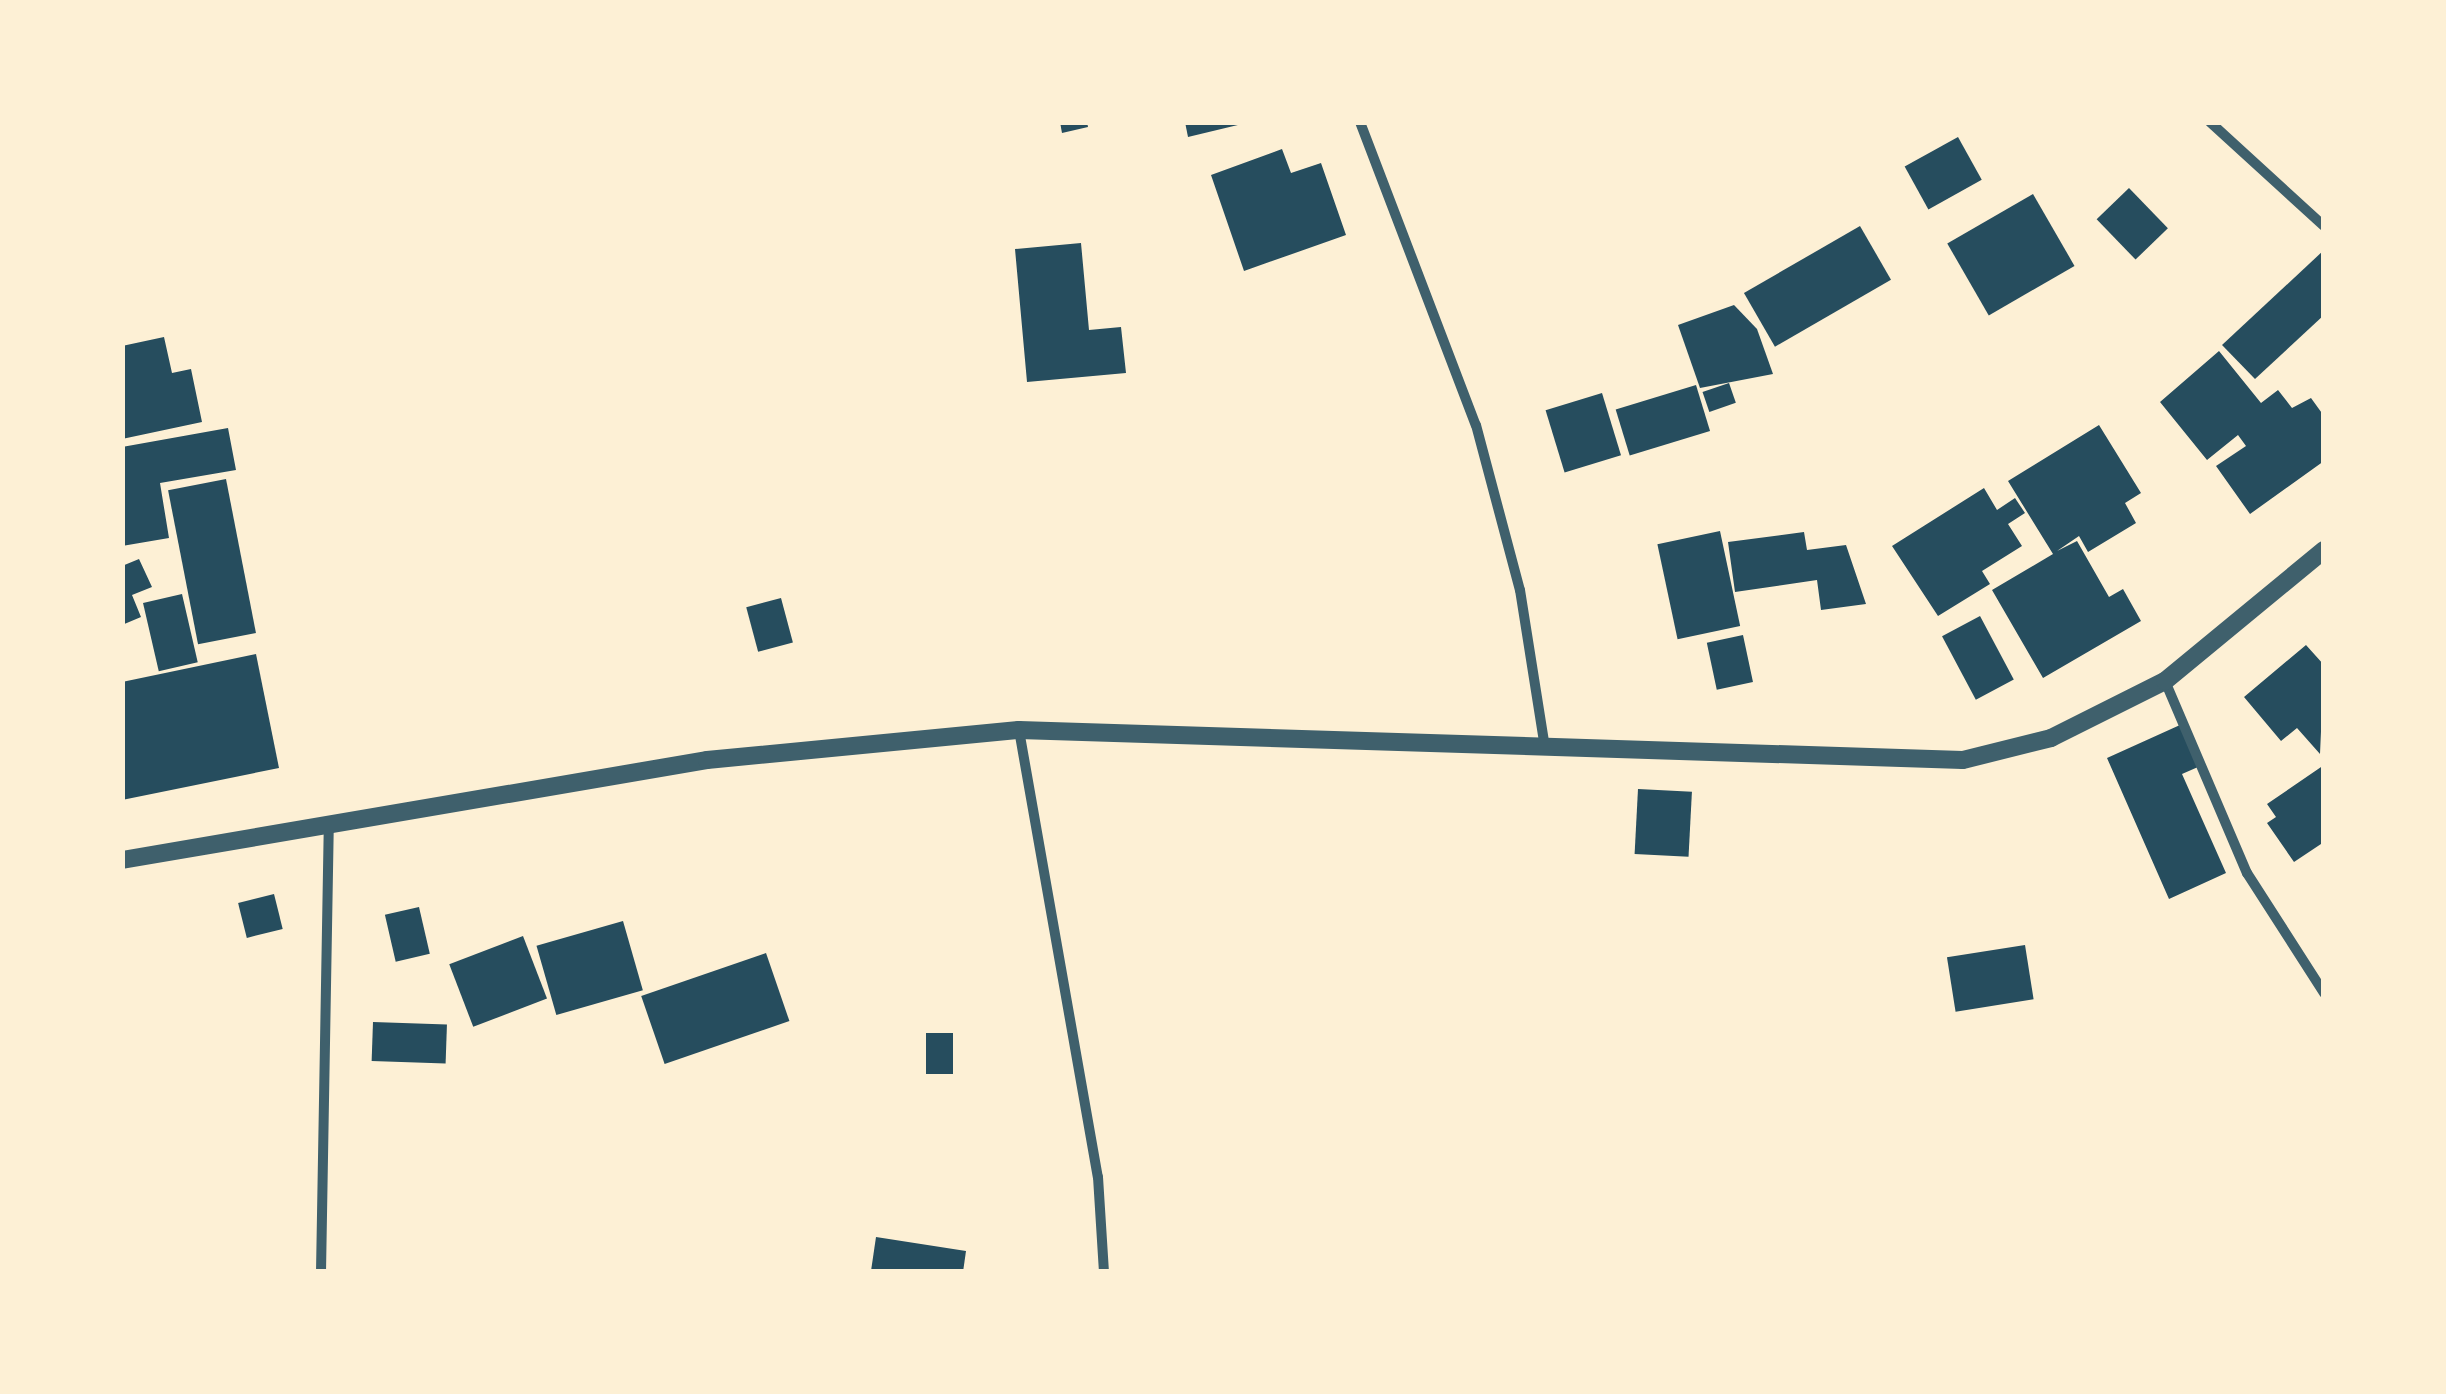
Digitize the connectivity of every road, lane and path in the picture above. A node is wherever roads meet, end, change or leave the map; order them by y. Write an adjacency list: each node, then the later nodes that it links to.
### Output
1 (1360, 122): 7 (street)
2 (2210, 122): 3 (street)
3 (2324, 226)
4 (2324, 550): 5 (street)
5 (2166, 681): 7 (street); 10 (street)
6 (1019, 730): 7 (street); 8 (street); 12 (street)
7 (1544, 741)
8 (329, 829): 9 (street); 11 (street)
9 (122, 860)
10 (2324, 993)
11 (321, 1272)
12 (1104, 1272)

